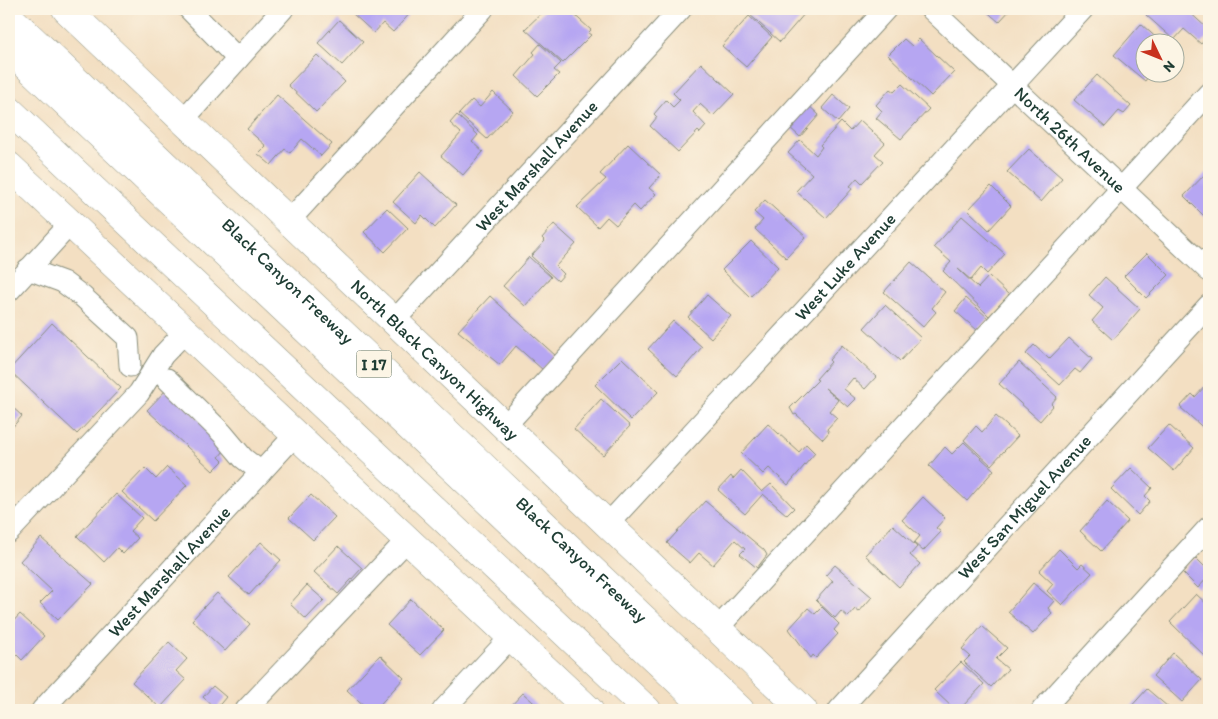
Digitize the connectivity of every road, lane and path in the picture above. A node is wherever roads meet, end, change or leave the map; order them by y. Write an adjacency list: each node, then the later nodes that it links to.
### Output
1 (66, 9): 16 (main road, North Black Canyon Highway)
2 (190, 9): 11 (street)
3 (283, 9): 11 (street)
4 (483, 9): 19 (street)
5 (681, 9): 25 (street, West Marshall Avenue)
6 (886, 9): 29 (street)
7 (931, 9): 13 (street, North 26th Avenue)
8 (1083, 9): 13 (street, West Luke Avenue)
9 (9, 17): 45 (main road, Black Canyon Freeway / I 17)
10 (9, 49): 44 (main road)
11 (238, 58): 16 (street)
12 (9, 74): 43 (main road)
13 (1012, 85): 18 (street, North 26th Avenue); 32 (street, West Luke Avenue)
14 (1209, 93): 18 (street)
15 (9, 110): 42 (main road)
16 (183, 120): 19 (main road, North Black Canyon Highway)
17 (9, 166): 20 (main road)
18 (1122, 188): 22 (street, North 26th Avenue); 36 (street)
19 (288, 222): 25 (main road, North Black Canyon Highway)
20 (70, 224): 21 (street); 26 (main road)
21 (28, 269): 23 (street); 27 (street)
22 (1209, 271)
23 (9, 291)
24 (1209, 305): 47 (street, West San Miguel Avenue)
25 (393, 322): 29 (main road, North Black Canyon Highway)
26 (186, 331): 30 (main road); 34 (street)
27 (130, 366)
28 (167, 379): 31 (street)
29 (505, 426): 32 (main road, North Black Canyon Highway)
30 (296, 434): 31 (street, West Marshall Avenue); 35 (main road)
31 (261, 472): 38 (street, West Marshall Avenue)
32 (608, 524): 36 (main road, North Black Canyon Highway)
33 (1209, 527): 48 (street)
34 (9, 532)
35 (408, 539): 37 (main road); 39 (street)
36 (718, 628): 46 (main road, North Black Canyon Highway)
37 (511, 637): 40 (street); 41 (main road)
38 (42, 710)
39 (246, 710)
40 (443, 710)
41 (589, 710)
42 (646, 710)
43 (683, 710)
44 (709, 710)
45 (740, 710)
46 (803, 710)
47 (839, 710)
48 (1042, 710)

